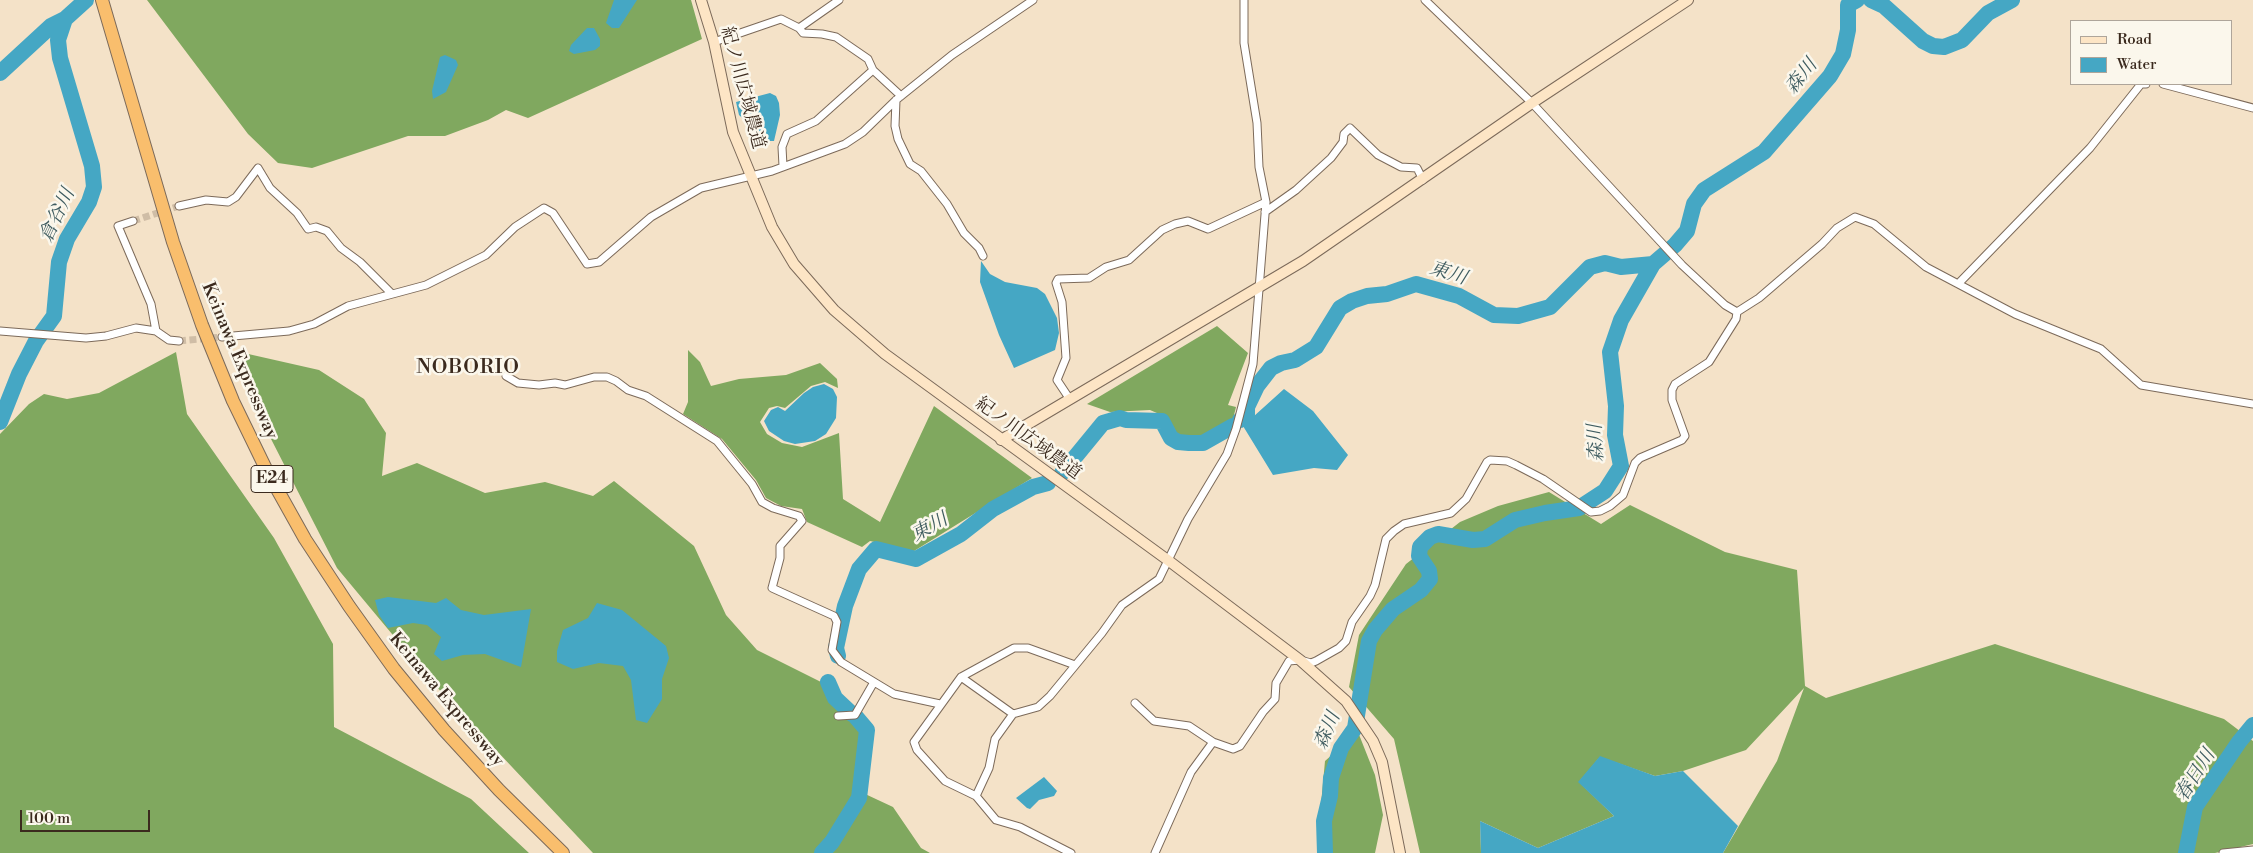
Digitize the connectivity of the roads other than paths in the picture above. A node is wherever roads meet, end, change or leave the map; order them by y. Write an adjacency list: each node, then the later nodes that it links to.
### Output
1 (102, 0): 48 (highway, Keinawa Expressway / E24)
2 (701, 0): 9 (street, 紀ノ川広域農道)
3 (839, 0): 8 (street)
4 (1033, 0): 13 (street)
5 (1244, 0): 19 (street)
6 (1425, 0): 14 (street)
7 (1688, 0): 14 (street)
8 (799, 28): 9 (street); 10 (street)
9 (714, 42): 17 (street, 紀ノ川広域農道)
10 (872, 70): 13 (street); 16 (street)
11 (2140, 85): 24 (street)
12 (2167, 85): 15 (street)
13 (899, 98): 16 (street); 23 (street)
14 (1532, 103): 18 (street); 27 (street)
15 (2253, 108)
16 (783, 166): 17 (street)
17 (749, 175): 26 (street); 35 (street, 紀ノ川広域農道)
18 (1424, 180): 21 (street); 25 (street)
19 (1266, 202): 21 (street); 33 (street)
20 (179, 206): 26 (street)
21 (1265, 212): 25 (street)
22 (133, 222): 29 (street)
23 (982, 256)
24 (1959, 283): 27 (street); 34 (street)
25 (1260, 287): 33 (street); 36 (street)
26 (392, 294): 30 (street)
27 (1737, 312): 37 (street)
28 (0, 331): 29 (street)
29 (156, 331): 31 (street)
30 (222, 337)
31 (179, 341)
32 (506, 376): 40 (street)
33 (1070, 398): 35 (street)
34 (2253, 404)
35 (1001, 440): 36 (street, 紀ノ川広域農道)
36 (1169, 561): 37 (street, 紀ノ川広域農道); 38 (street)
37 (1300, 660): 45 (street); 51 (street, 紀ノ川広域農道)
38 (1075, 665): 39 (street); 43 (street)
39 (961, 677): 42 (street); 43 (street)
40 (874, 682): 42 (street); 44 (street)
41 (1135, 703): 45 (street)
42 (940, 704): 46 (street)
43 (1013, 714): 46 (street)
44 (838, 716)
45 (1213, 742): 50 (street)
46 (976, 796): 49 (street)
47 (2253, 850): 52 (street)
48 (563, 853)
49 (1071, 853)
50 (1155, 853)
51 (1400, 853)
52 (2223, 853)

